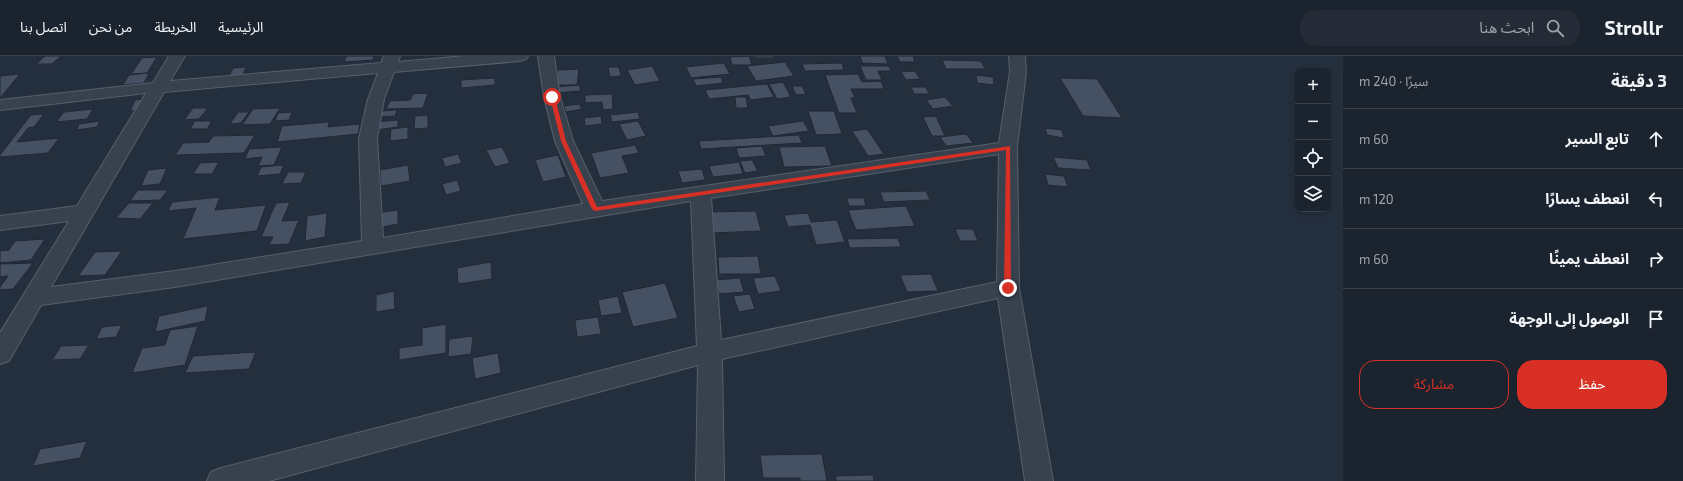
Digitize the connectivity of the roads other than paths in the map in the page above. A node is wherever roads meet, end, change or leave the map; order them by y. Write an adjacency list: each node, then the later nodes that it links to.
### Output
1 (177, 56): 6 (street)
2 (512, 56): 5 (street)
3 (546, 56): 10 (street)
4 (1017, 56): 8 (street)
5 (390, 62): 6 (street); 13 (street)
6 (159, 87): 7 (street); 11 (street)
7 (0, 105)
8 (1008, 148): 9 (street); 14 (street)
9 (701, 192): 10 (street); 16 (street)
10 (595, 209): 13 (street)
11 (84, 212): 12 (street); 15 (street)
12 (0, 223)
13 (373, 247): 15 (street)
14 (1008, 288): 16 (street); 20 (street)
15 (34, 298): 17 (street)
16 (710, 352): 18 (street); 19 (street)
17 (0, 354)
18 (221, 481)
19 (710, 481)
20 (1039, 481)

